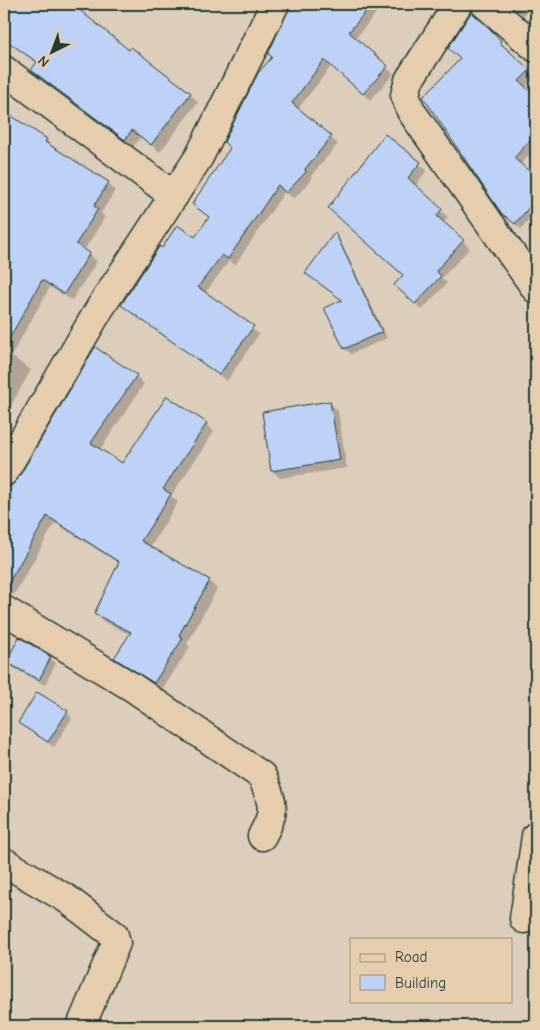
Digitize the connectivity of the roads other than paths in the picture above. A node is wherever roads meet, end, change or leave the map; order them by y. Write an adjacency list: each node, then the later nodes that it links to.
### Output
1 (275, 4): 6 (street)
2 (458, 4): 7 (street)
3 (485, 4): 4 (street)
4 (536, 48)
5 (4, 70): 6 (street)
6 (174, 196): 8 (street)
7 (536, 290)
8 (4, 472)
9 (4, 610): 10 (street)
10 (262, 836)
11 (536, 836): 13 (street)
12 (4, 862): 14 (street)
13 (524, 919)
14 (82, 1026)

